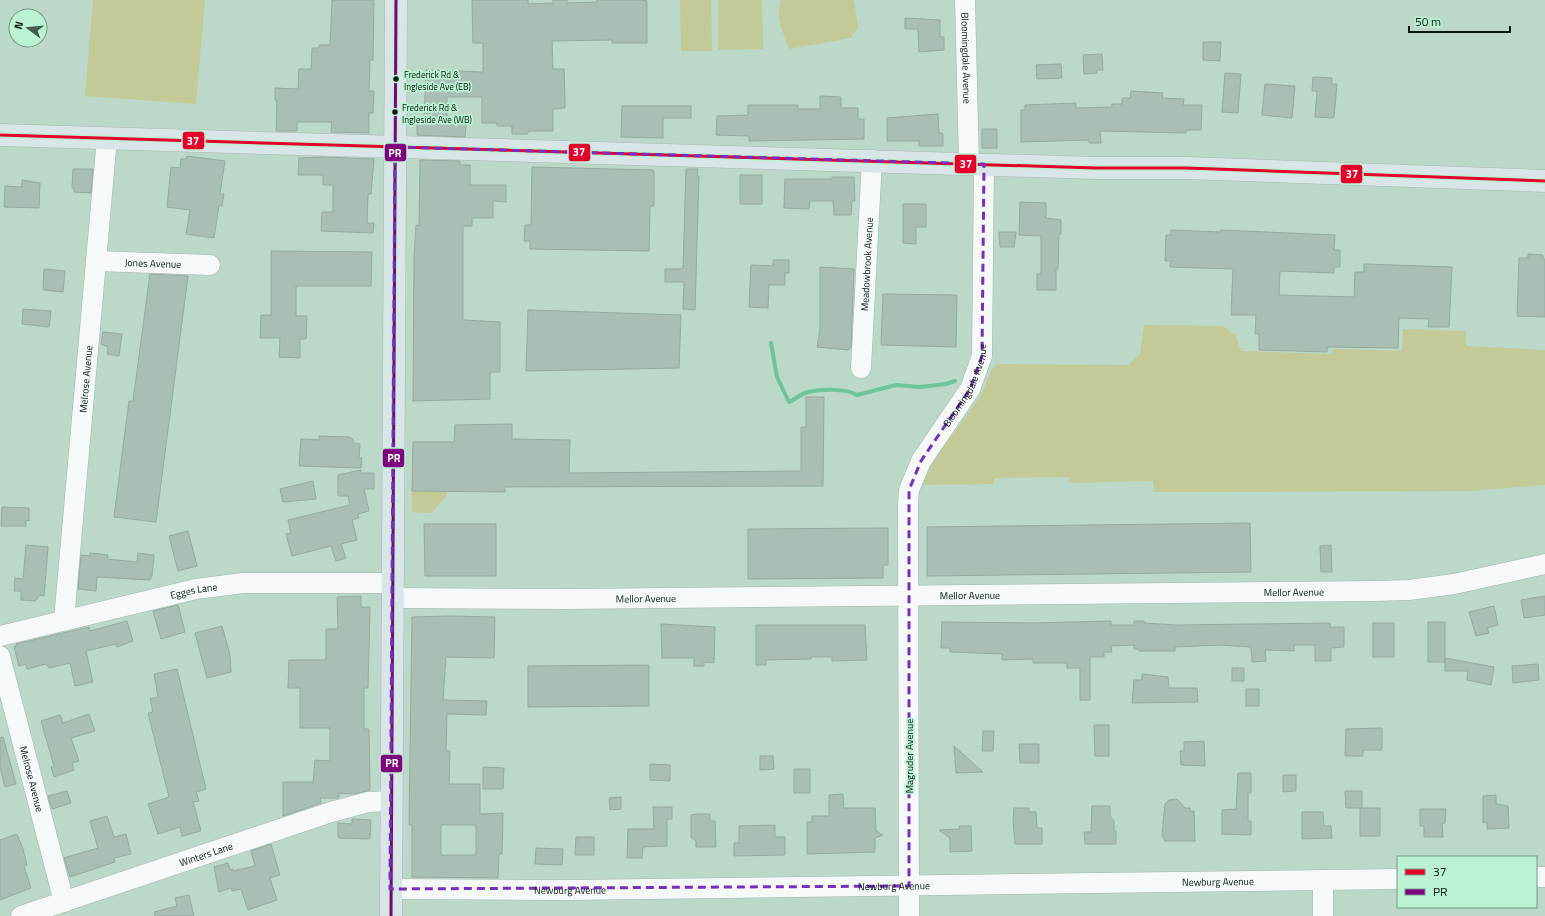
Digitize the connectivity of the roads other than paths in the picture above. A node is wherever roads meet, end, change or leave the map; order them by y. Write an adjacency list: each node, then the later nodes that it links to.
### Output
1 (396, 0): 5 (main road)
2 (965, 0): 7 (street, Bloomingdale Avenue)
3 (0, 135): 4 (main road)
4 (106, 138): 5 (main road); 9 (street, Melrose Avenue)
5 (395, 147): 6 (main road); 13 (main road)
6 (872, 160): 7 (main road); 11 (street, Meadowbrook Avenue)
7 (976, 164): 8 (main road); 14 (street, Bloomingdale Avenue)
8 (1545, 181)
9 (96, 261): 10 (street, Jones Avenue); 15 (street, Melrose Avenue)
10 (210, 265)
11 (861, 368)
12 (1545, 564): 14 (street, Mellor Avenue)
13 (393, 591): 14 (street, Mellor Avenue); 15 (street, Egges Lane); 18 (main road)
14 (909, 596): 21 (street, Magruder Avenue)
15 (64, 620): 16 (street, Egges Lane)
16 (0, 636)
17 (0, 656): 23 (street, Melrose Avenue)
18 (392, 801): 22 (main road); 23 (street, Winters Lane)
19 (1397, 880): 20 (street, Newburg Avenue)
20 (1323, 881): 21 (street, Newburg Avenue); 27 (street)
21 (909, 886): 22 (street, Newburg Avenue); 26 (street, Magruder Avenue)
22 (390, 889): 25 (main road)
23 (64, 902): 24 (street, Winters Lane)
24 (21, 916)
25 (390, 916)
26 (909, 916)
27 (1323, 916)

